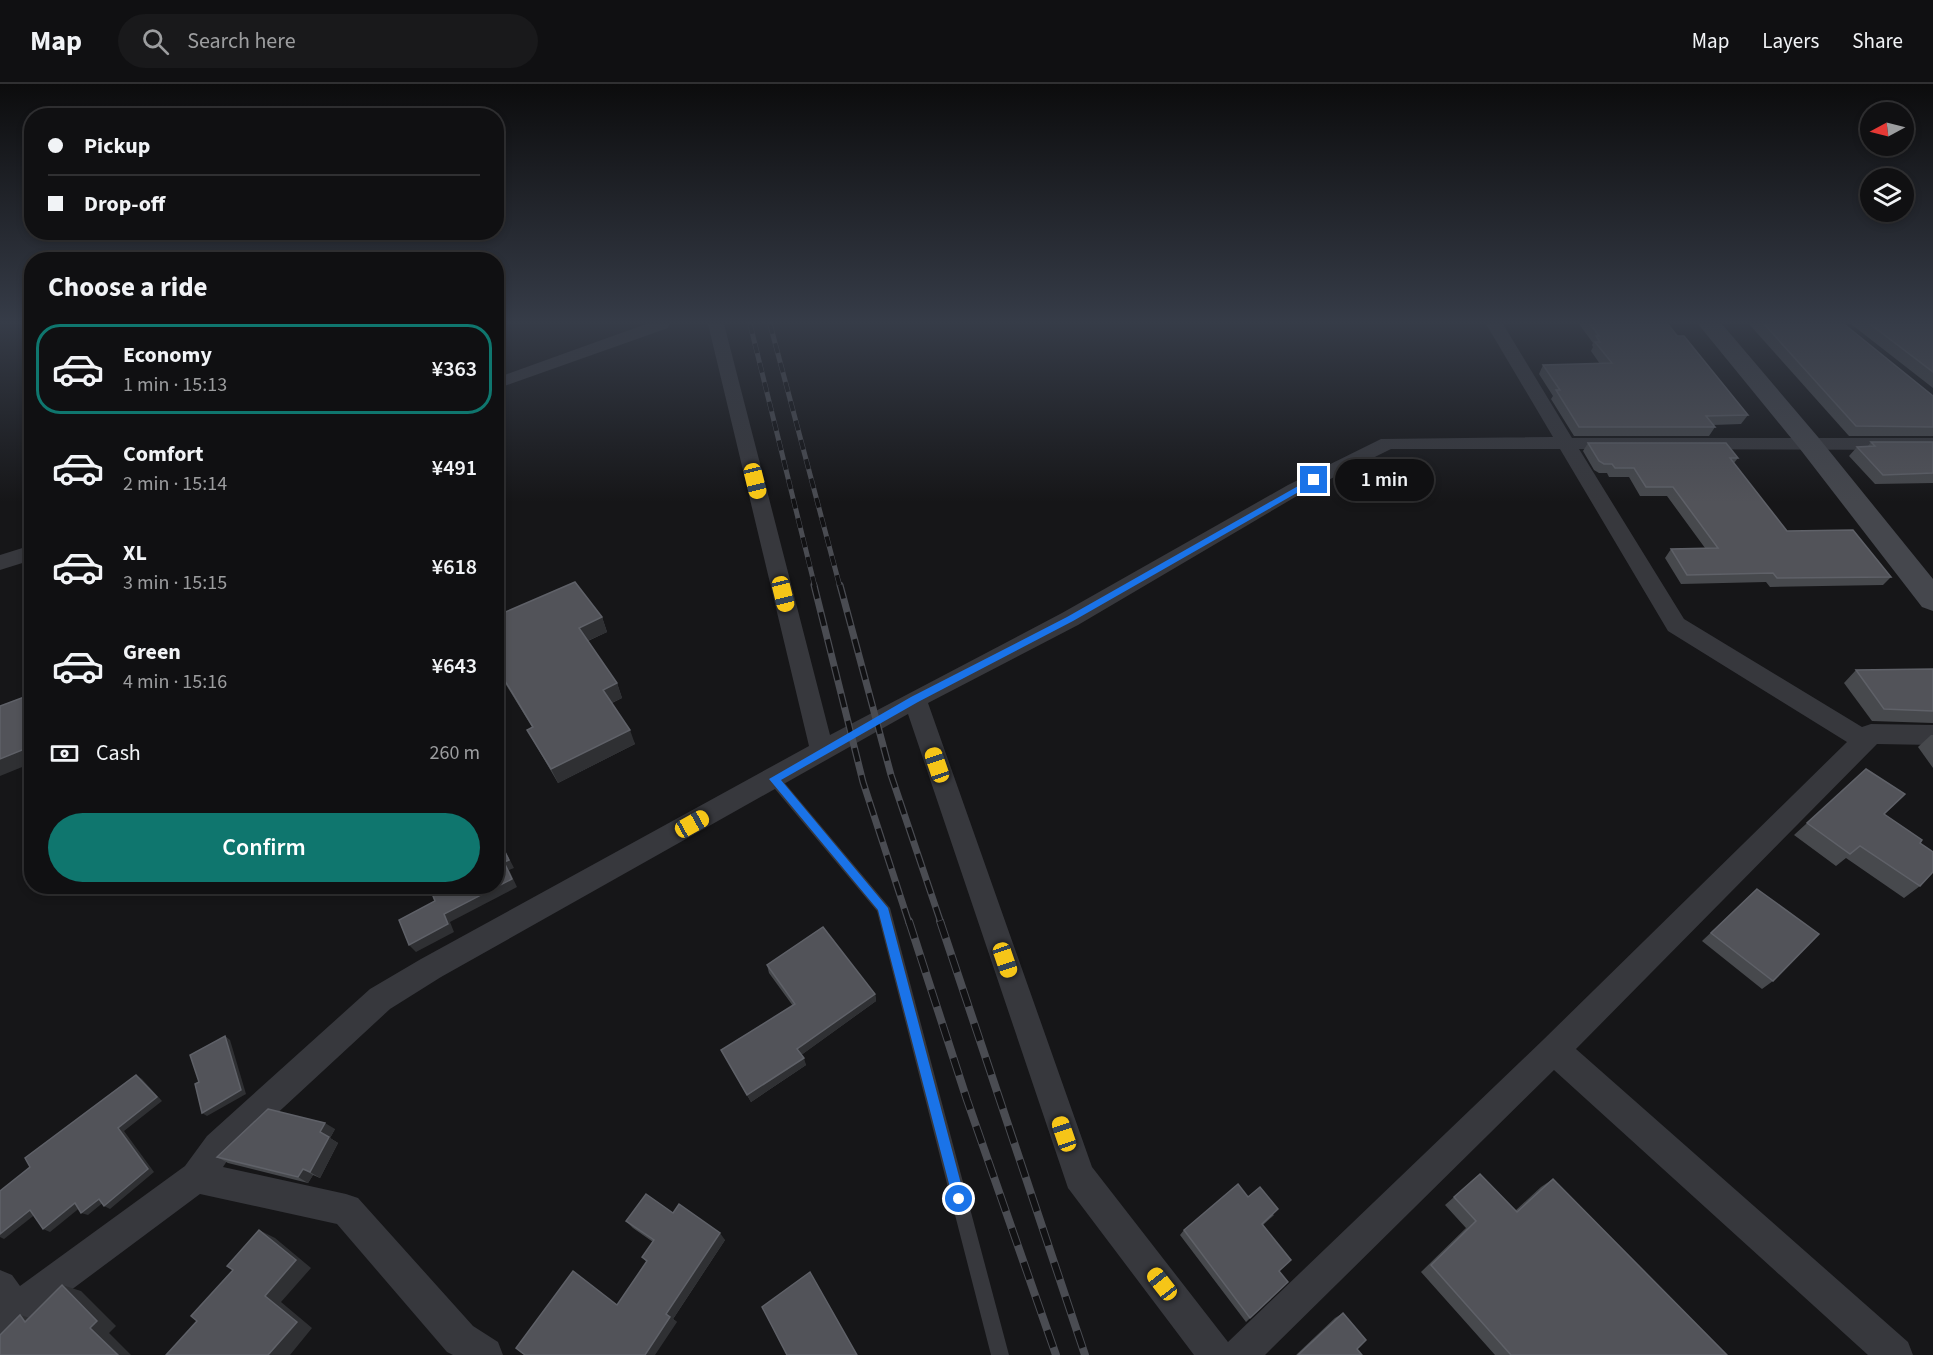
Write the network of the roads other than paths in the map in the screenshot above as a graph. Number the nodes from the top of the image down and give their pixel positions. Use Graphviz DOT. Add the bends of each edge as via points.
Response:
graph roads {
  1 [pos="731,383"];
  2 [pos="1529,383"];
  3 [pos="1759,383"];
  4 [pos="1565,443"];
  5 [pos="1809,443"];
  6 [pos="1933,444"];
  7 [pos="24,555"];
  8 [pos="0,563"];
  9 [pos="1933,600"];
  10 [pos="915,699"];
  11 [pos="1933,735"];
  12 [pos="1865,741"];
  13 [pos="822,751"];
  14 [pos="774,779"];
  15 [pos="1554,1050"];
  16 [pos="195,1177"];
  17 [pos="5,1306"];
  18 [pos="464,1350"];
  19 [pos="1000,1355"];
  20 [pos="1216,1355"];
  21 [pos="1240,1355"];
  22 [pos="1895,1355"];
  1 -- 13 [label="street"];
  2 -- 4 [label="street"];
  3 -- 5 [label="street"];
  4 -- 5 [label="street"];
  4 -- 10 [label="street" via="1388,443 1295,489 1070,619"];
  4 -- 12 [label="street" via="1676,625"];
  5 -- 6 [label="street"];
  5 -- 9 [label="street"];
  7 -- 8 [label="street"];
  10 -- 13 [label="street"];
  10 -- 20 [label="street" via="1079,1177"];
  11 -- 12 [label="street" via="1871,735"];
  12 -- 15 [label="street"];
  13 -- 14 [label="street"];
  14 -- 16 [label="street" via="380,999 218,1147"];
  14 -- 19 [label="lane" via="883,908"];
  15 -- 21 [label="street"];
  15 -- 22 [label="street"];
  16 -- 17 [label="street"];
  16 -- 18 [label="street" via="346,1210"];
}
